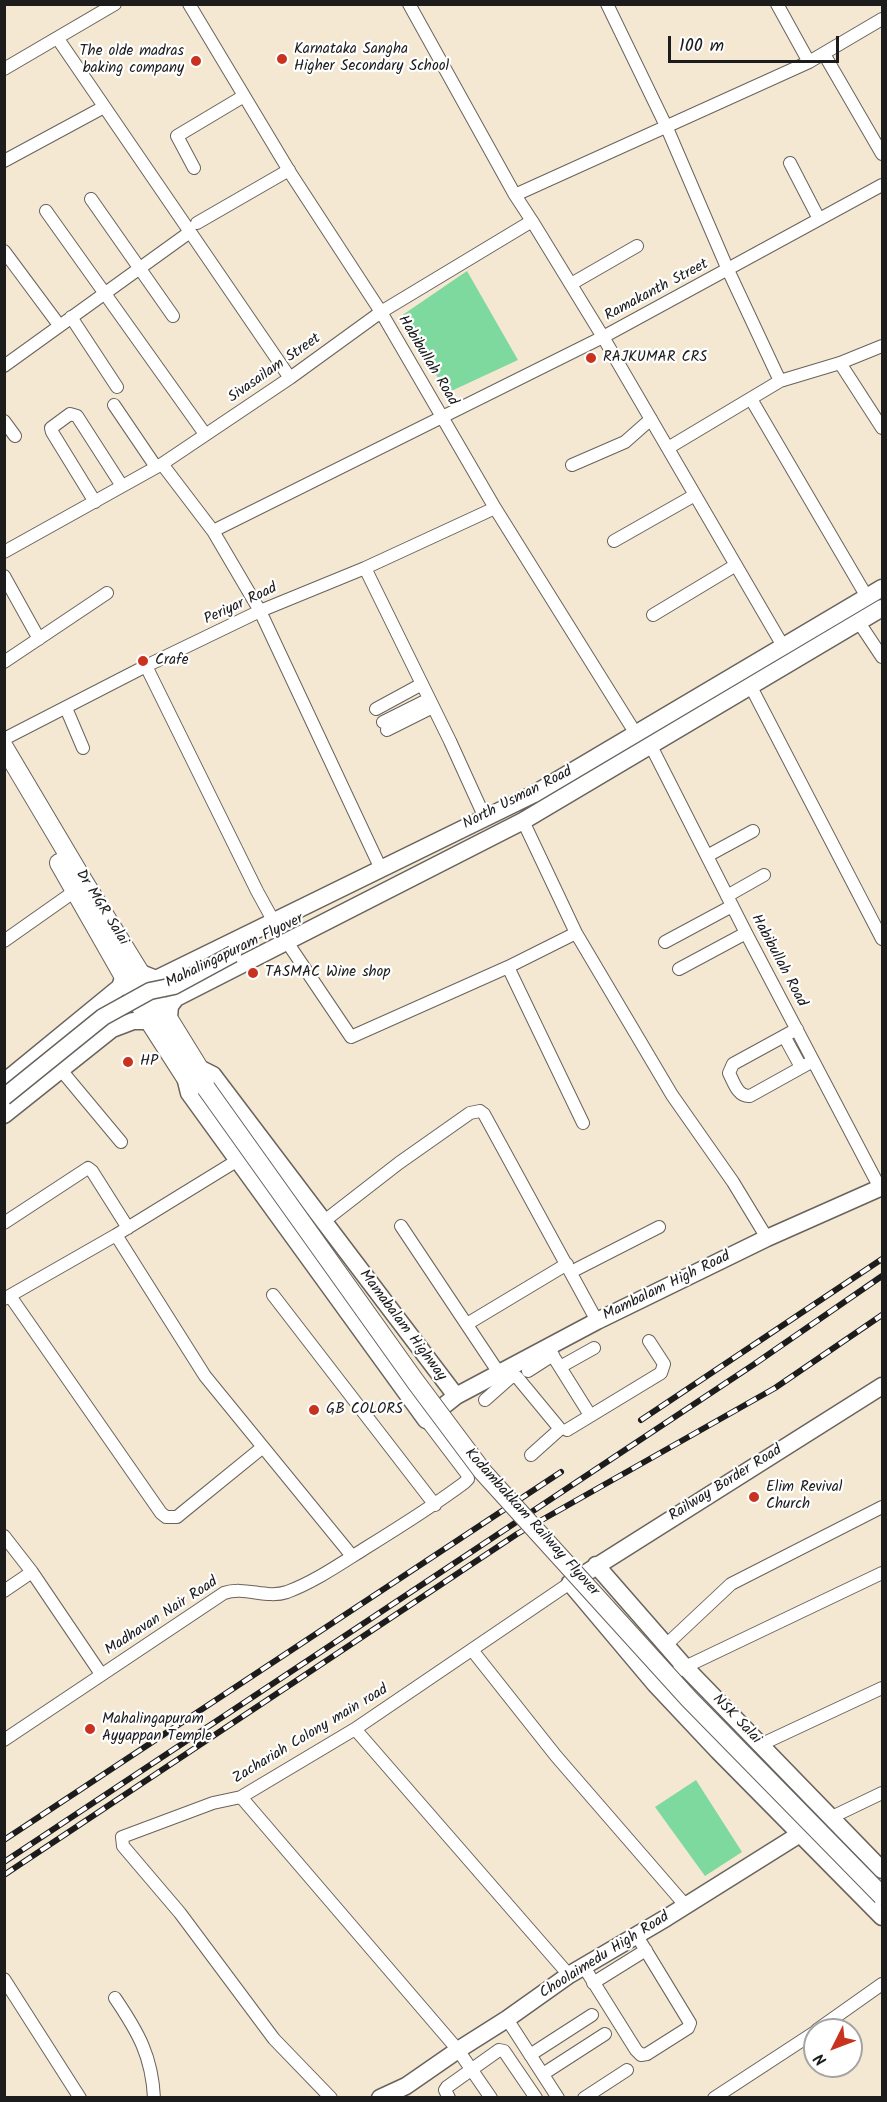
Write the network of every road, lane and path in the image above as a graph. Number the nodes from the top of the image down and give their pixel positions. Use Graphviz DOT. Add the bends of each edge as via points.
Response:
graph roads {
  1 [pos="115,4"];
  2 [pos="189,4"];
  3 [pos="409,4"];
  4 [pos="607,4"];
  5 [pos="777,4"];
  6 [pos="882,19"];
  7 [pos="58,39"];
  8 [pos="824,54"];
  9 [pos="809,62"];
  10 [pos="4,69"];
  11 [pos="244,96"];
  12 [pos="104,107"];
  13 [pos="667,128"];
  14 [pos="882,154"];
  15 [pos="4,161"];
  16 [pos="789,162"];
  17 [pos="194,168"];
  18 [pos="289,170"];
  19 [pos="882,185"];
  20 [pos="515,195"];
  21 [pos="91,200"];
  22 [pos="46,211"];
  23 [pos="819,219"];
  24 [pos="532,221"];
  25 [pos="193,228"];
  26 [pos="638,246"];
  27 [pos="4,251"];
  28 [pos="140,268"];
  29 [pos="728,270"];
  30 [pos="571,284"];
  31 [pos="105,294"];
  32 [pos="381,312"];
  33 [pos="173,316"];
  34 [pos="71,317"];
  35 [pos="59,326"];
  36 [pos="603,337"];
  37 [pos="882,346"];
  38 [pos="840,363"];
  39 [pos="4,366"];
  40 [pos="290,378"];
  41 [pos="780,381"];
  42 [pos="117,387"];
  43 [pos="751,399"];
  44 [pos="114,405"];
  45 [pos="442,415"];
  46 [pos="651,419"];
  47 [pos="4,421"];
  48 [pos="882,428"];
  49 [pos="205,434"];
  50 [pos="15,436"];
  51 [pos="668,448"];
  52 [pos="572,465"];
  53 [pos="159,466"];
  54 [pos="122,486"];
  55 [pos="695,495"];
  56 [pos="95,502"];
  57 [pos="495,508"];
  58 [pos="213,531"];
  59 [pos="614,541"];
  60 [pos="4,552"];
  61 [pos="736,565"];
  62 [pos="365,568"];
  63 [pos="4,576"];
  64 [pos="882,588"];
  65 [pos="107,593"];
  66 [pos="867,597"];
  67 [pos="882,608"];
  68 [pos="260,611"];
  69 [pos="653,615"];
  70 [pos="858,621"];
  71 [pos="39,639"];
  72 [pos="783,646"];
  73 [pos="882,657"];
  74 [pos="4,662"];
  75 [pos="146,666"];
  76 [pos="422,684"];
  77 [pos="751,687"];
  78 [pos="431,703"];
  79 [pos="66,708"];
  80 [pos="376,709"];
  81 [pos="385,726"];
  82 [pos="636,734"];
  83 [pos="4,739"];
  84 [pos="651,746"];
  85 [pos="4,747"];
  86 [pos="83,748"];
  87 [pos="4,767"];
  88 [pos="523,821"];
  89 [pos="486,828"];
  90 [pos="753,831"];
  91 [pos="707,856"];
  92 [pos="381,868"];
  93 [pos="764,875"];
  94 [pos="75,891"];
  95 [pos="730,901"];
  96 [pos="274,922"];
  97 [pos="576,933"];
  98 [pos="746,933"];
  99 [pos="882,938"];
  100 [pos="4,941"];
  101 [pos="287,942"];
  102 [pos="664,942"];
  103 [pos="190,963"];
  104 [pos="508,967"];
  105 [pos="679,969"];
  106 [pos="132,975"];
  107 [pos="201,985"];
  108 [pos="169,1017"];
  109 [pos="149,1022"];
  110 [pos="796,1029"];
  111 [pos="784,1036"];
  112 [pos="813,1060"];
  113 [pos="801,1067"];
  114 [pos="61,1070"];
  115 [pos="198,1079"];
  116 [pos="4,1082"];
  117 [pos="4,1097"];
  118 [pos="4,1115"];
  119 [pos="583,1123"];
  120 [pos="121,1142"];
  121 [pos="238,1160"];
  122 [pos="881,1187"];
  123 [pos="323,1222"];
  124 [pos="4,1223"];
  125 [pos="401,1226"];
  126 [pos="659,1227"];
  127 [pos="128,1228"];
  128 [pos="116,1235"];
  129 [pos="767,1238"];
  130 [pos="569,1268"];
  131 [pos="273,1295"];
  132 [pos="380,1297"];
  133 [pos="7,1298"];
  134 [pos="354,1319"];
  135 [pos="597,1322"];
  136 [pos="467,1324"];
  137 [pos="649,1341"];
  138 [pos="418,1347"];
  139 [pos="594,1348"];
  140 [pos="551,1351"];
  141 [pos="560,1367"];
  142 [pos="390,1370"];
  143 [pos="528,1371"];
  144 [pos="493,1382"];
  145 [pos="882,1386"];
  146 [pos="456,1396"];
  147 [pos="485,1400"];
  148 [pos="590,1415"];
  149 [pos="426,1420"];
  150 [pos="567,1430"];
  151 [pos="263,1447"];
  152 [pos="531,1455"];
  153 [pos="435,1505"];
  154 [pos="882,1507"];
  155 [pos="4,1536"];
  156 [pos="352,1557"];
  157 [pos="596,1565"];
  158 [pos="32,1572"];
  159 [pos="882,1574"];
  160 [pos="570,1582"];
  161 [pos="4,1592"];
  162 [pos="666,1645"];
  163 [pos="472,1650"];
  164 [pos="685,1667"];
  165 [pos="101,1674"];
  166 [pos="655,1684"];
  167 [pos="882,1688"];
  168 [pos="354,1729"];
  169 [pos="4,1740"];
  170 [pos="760,1745"];
  171 [pos="882,1793"];
  172 [pos="241,1797"];
  173 [pos="832,1817"];
  174 [pos="800,1834"];
  175 [pos="882,1870"];
  176 [pos="882,1896"];
  177 [pos="686,1906"];
  178 [pos="882,1917"];
  179 [pos="641,1943"];
  180 [pos="576,1971"];
  181 [pos="4,1979"];
  182 [pos="593,1983"];
  183 [pos="882,1984"];
  184 [pos="116,1998"];
  185 [pos="592,2015"];
  186 [pos="834,2018"];
  187 [pos="507,2019"];
  188 [pos="604,2034"];
  189 [pos="803,2039"];
  190 [pos="458,2050"];
  191 [pos="530,2055"];
  192 [pos="471,2068"];
  193 [pos="627,2070"];
  194 [pos="543,2074"];
  195 [pos="80,2097"];
  196 [pos="154,2097"];
  197 [pos="331,2097"];
  198 [pos="380,2097"];
  199 [pos="449,2097"];
  200 [pos="491,2097"];
  201 [pos="536,2097"];
  202 [pos="558,2097"];
  203 [pos="584,2097"];
  204 [pos="714,2097"];
  1 -- 7 [label="street"];
  2 -- 11 [label="street, Habibullah Road"];
  3 -- 20 [label="street"];
  4 -- 13 [label="street"];
  5 -- 9 [label="street"];
  6 -- 8 [label="street"];
  7 -- 10 [label="street"];
  7 -- 12 [label="street"];
  8 -- 9 [label="street"];
  8 -- 14 [label="street"];
  9 -- 13 [label="street"];
  11 -- 17 [label="street" via="177,136"];
  11 -- 18 [label="street, Habibullah Road"];
  12 -- 15 [label="street"];
  12 -- 25 [label="street"];
  13 -- 20 [label="street"];
  13 -- 29 [label="street"];
  16 -- 23 [label="street"];
  18 -- 25 [label="street"];
  18 -- 32 [label="street, Habibullah Road"];
  19 -- 23 [label="street, Ramakanth Street"];
  20 -- 24 [label="street"];
  21 -- 28 [label="street"];
  22 -- 31 [label="street"];
  23 -- 29 [label="street, Ramakanth Street"];
  24 -- 30 [label="street"];
  24 -- 32 [label="street, Sivasailam Street"];
  25 -- 28 [label="street"];
  25 -- 40 [label="street"];
  26 -- 30 [label="street"];
  27 -- 35 [label="street"];
  28 -- 31 [label="street"];
  28 -- 33 [label="street"];
  29 -- 36 [label="street, Ramakanth Street"];
  29 -- 41 [label="street"];
  30 -- 36 [label="street"];
  31 -- 34 [label="street"];
  31 -- 49 [label="street"];
  32 -- 40 [label="street, Sivasailam Street"];
  32 -- 45 [label="street, Habibullah Road"];
  34 -- 35 [label="street"];
  34 -- 42 [label="street"];
  35 -- 39 [label="street"];
  36 -- 45 [label="street, Ramakanth Street"];
  36 -- 46 [label="street"];
  37 -- 38 [label="street"];
  38 -- 41 [label="street"];
  38 -- 48 [label="street"];
  40 -- 49 [label="street, Sivasailam Street"];
  41 -- 43 [label="street"];
  43 -- 51 [label="street"];
  43 -- 66 [label="street"];
  44 -- 53 [label="street"];
  45 -- 57 [label="street, Habibullah Road"];
  45 -- 58 [label="street, Ramakanth Street"];
  46 -- 51 [label="street"];
  46 -- 52 [label="street" via="625,442"];
  47 -- 50 [label="street"];
  49 -- 53 [label="street, Sivasailam Street"];
  51 -- 55 [label="street"];
  53 -- 54 [label="street, Sivasailam Street"];
  53 -- 58 [label="street"];
  54 -- 56 [label="street, Sivasailam Street"];
  54 -- 56 [label="street" via="77,416 70,414 54,425 52,432"];
  55 -- 59 [label="street"];
  55 -- 61 [label="street"];
  56 -- 60 [label="street, Sivasailam Street"];
  57 -- 62 [label="street, Periyar Road"];
  57 -- 82 [label="street, Habibullah Road"];
  58 -- 68 [label="street"];
  61 -- 69 [label="street"];
  61 -- 72 [label="street"];
  62 -- 68 [label="street, Periyar Road"];
  62 -- 76 [label="street"];
  63 -- 71 [label="street"];
  64 -- 66 [label="street, North Usman Road"];
  65 -- 71 [label="street"];
  66 -- 72 [label="street, North Usman Road"];
  67 -- 70 [label="street, North Usman Road"];
  68 -- 75 [label="street, Periyar Road"];
  68 -- 92 [label="street"];
  70 -- 73 [label="street"];
  70 -- 77 [label="street, North Usman Road"];
  71 -- 74 [label="street"];
  72 -- 82 [label="street, North Usman Road"];
  75 -- 79 [label="street, Periyar Road"];
  75 -- 96 [label="street"];
  76 -- 78 [label="street"];
  76 -- 80 [label="street"];
  77 -- 84 [label="street, North Usman Road"];
  77 -- 99 [label="street"];
  78 -- 81 [label="street"];
  78 -- 89 [label="street"];
  79 -- 83 [label="street, Periyar Road"];
  79 -- 86 [label="street"];
  82 -- 89 [label="street, North Usman Road" via="534,794"];
  84 -- 88 [label="street, North Usman Road"];
  84 -- 91 [label="street, Habibullah Road"];
  85 -- 106 [label="main road, Dr MGR Salai"];
  87 -- 94 [label="main road, Dr MGR Salai"];
  88 -- 89 [label="street, North Usman Road"];
  88 -- 97 [label="street"];
  89 -- 92 [label="street, North Usman Road"];
  89 -- 101 [label="street, North Usman Road" via="385,893"];
  89 -- 117 [label="street, Mahalingapuram Flyover, bridge" via="174,986 150,991 120,1006"];
  90 -- 91 [label="street"];
  91 -- 95 [label="street, Habibullah Road"];
  92 -- 96 [label="street, North Usman Road"];
  93 -- 95 [label="street"];
  94 -- 100 [label="street"];
  94 -- 106 [label="main road, Dr MGR Salai"];
  95 -- 98 [label="street, Habibullah Road"];
  95 -- 102 [label="street"];
  96 -- 103 [label="street, North Usman Road"];
  97 -- 104 [label="street"];
  97 -- 129 [label="street" via="672,1095"];
  98 -- 105 [label="street"];
  98 -- 110 [label="street, Habibullah Road"];
  101 -- 104 [label="street" via="351,1037"];
  101 -- 107 [label="street, North Usman Road"];
  103 -- 106 [label="street, North Usman Road" via="156,980"];
  103 -- 107 [label="street"];
  104 -- 119 [label="street"];
  106 -- 108 [label="main road, Dr MGR Salai"];
  106 -- 109 [label="main road, Dr MGR Salai"];
  106 -- 116 [label="street"];
  107 -- 108 [label="street, North Usman Road" via="176,998"];
  108 -- 115 [label="main road, Dr MGR Salai"];
  109 -- 114 [label="street" via="133,1021 112,1029"];
  109 -- 115 [label="main road, Dr MGR Salai"];
  110 -- 111 [label="street"];
  110 -- 112 [label="street, Habibullah Road"];
  111 -- 113 [label="street"];
  111 -- 113 [label="street" via="733,1064 729,1073 740,1093 750,1096"];
  112 -- 113 [label="street"];
  112 -- 122 [label="street, Habibullah Road"];
  114 -- 118 [label="street"];
  114 -- 120 [label="street"];
  115 -- 121 [label="street" via="189,1093"];
  115 -- 123 [label="street, Mamabalam Highway" via="213,1075"];
  115 -- 176 [label="main road, Kodambakkam Railway Flyover, bridge" via="477,1464 689,1699"];
  121 -- 127 [label="street"];
  121 -- 134 [label="street"];
  122 -- 129 [label="street, Mambalam High Road"];
  123 -- 130 [label="street" via="399,1163 470,1113 480,1111"];
  123 -- 132 [label="street, Mamabalam Highway"];
  124 -- 127 [label="street" via="88,1168"];
  125 -- 136 [label="street"];
  126 -- 130 [label="street"];
  127 -- 128 [label="street"];
  128 -- 133 [label="street"];
  128 -- 151 [label="street" via="205,1376"];
  129 -- 135 [label="street, Mambalam High Road"];
  130 -- 135 [label="street"];
  130 -- 136 [label="street"];
  131 -- 153 [label="street"];
  132 -- 134 [label="street"];
  132 -- 138 [label="street, Mamabalam Highway"];
  133 -- 151 [label="street" via="166,1517 177,1517"];
  134 -- 142 [label="street"];
  135 -- 140 [label="street, Mambalam High Road"];
  136 -- 144 [label="street"];
  137 -- 148 [label="street" via="664,1365 661,1372"];
  138 -- 142 [label="street"];
  138 -- 146 [label="street, Mamabalam Highway"];
  139 -- 141 [label="street"];
  140 -- 141 [label="street"];
  140 -- 143 [label="street"];
  140 -- 144 [label="street, Mambalam High Road"];
  141 -- 148 [label="street"];
  142 -- 149 [label="street"];
  144 -- 146 [label="street, Mambalam High Road"];
  144 -- 147 [label="street"];
  144 -- 152 [label="street" via="517,1377 559,1428"];
  145 -- 157 [label="street, Railway Border Road"];
  146 -- 149 [label="street, Mamabalam Highway"];
  148 -- 150 [label="street"];
  149 -- 153 [label="street, Madhavan Nair Road" via="468,1479"];
  151 -- 156 [label="street"];
  153 -- 156 [label="street, Madhavan Nair Road"];
  154 -- 162 [label="street" via="731,1584"];
  155 -- 158 [label="street"];
  156 -- 165 [label="street, Madhavan Nair Road" via="285,1593 235,1589 224,1593"];
  157 -- 160 [label="street, Railway Border Road"];
  157 -- 162 [label="street, NSK Salai"];
  158 -- 161 [label="street"];
  158 -- 165 [label="street"];
  159 -- 164 [label="street"];
  160 -- 163 [label="street, Zachariah Colony main road"];
  160 -- 166 [label="street"];
  162 -- 164 [label="street, NSK Salai"];
  163 -- 168 [label="street, Zachariah Colony main road"];
  163 -- 177 [label="street" via="555,1756"];
  164 -- 166 [label="street"];
  164 -- 170 [label="street, NSK Salai"];
  165 -- 169 [label="street, Madhavan Nair Road"];
  166 -- 174 [label="street"];
  167 -- 170 [label="street"];
  168 -- 172 [label="street, Zachariah Colony main road"];
  168 -- 180 [label="street"];
  170 -- 173 [label="street, NSK Salai"];
  171 -- 173 [label="street"];
  172 -- 190 [label="street"];
  172 -- 197 [label="street, Zachariah Colony main road" via="213,1803 122,1837 123,1846 180,1913 274,2039"];
  173 -- 175 [label="street, NSK Salai"];
  174 -- 177 [label="street, Choolaimedu High Road"];
  174 -- 178 [label="street"];
  177 -- 179 [label="street, Choolaimedu High Road"];
  179 -- 180 [label="street, Choolaimedu High Road"];
  179 -- 182 [label="street"];
  179 -- 182 [label="street" via="690,2023 688,2028 641,2055"];
  180 -- 182 [label="street"];
  180 -- 187 [label="street, Choolaimedu High Road"];
  181 -- 195 [label="street"];
  183 -- 186 [label="street"];
  184 -- 196 [label="street" via="143,2045 153,2073"];
  185 -- 191 [label="street"];
  187 -- 190 [label="street, Choolaimedu High Road"];
  187 -- 191 [label="street"];
  188 -- 194 [label="street"];
  189 -- 204 [label="street"];
  190 -- 192 [label="street"];
  190 -- 198 [label="street, Choolaimedu High Road" via="406,2086"];
  191 -- 194 [label="street"];
  192 -- 199 [label="street" via="447,2087"];
  192 -- 200 [label="street"];
  192 -- 201 [label="street" via="494,2052 504,2051"];
  193 -- 203 [label="street"];
  194 -- 202 [label="street"];
}
